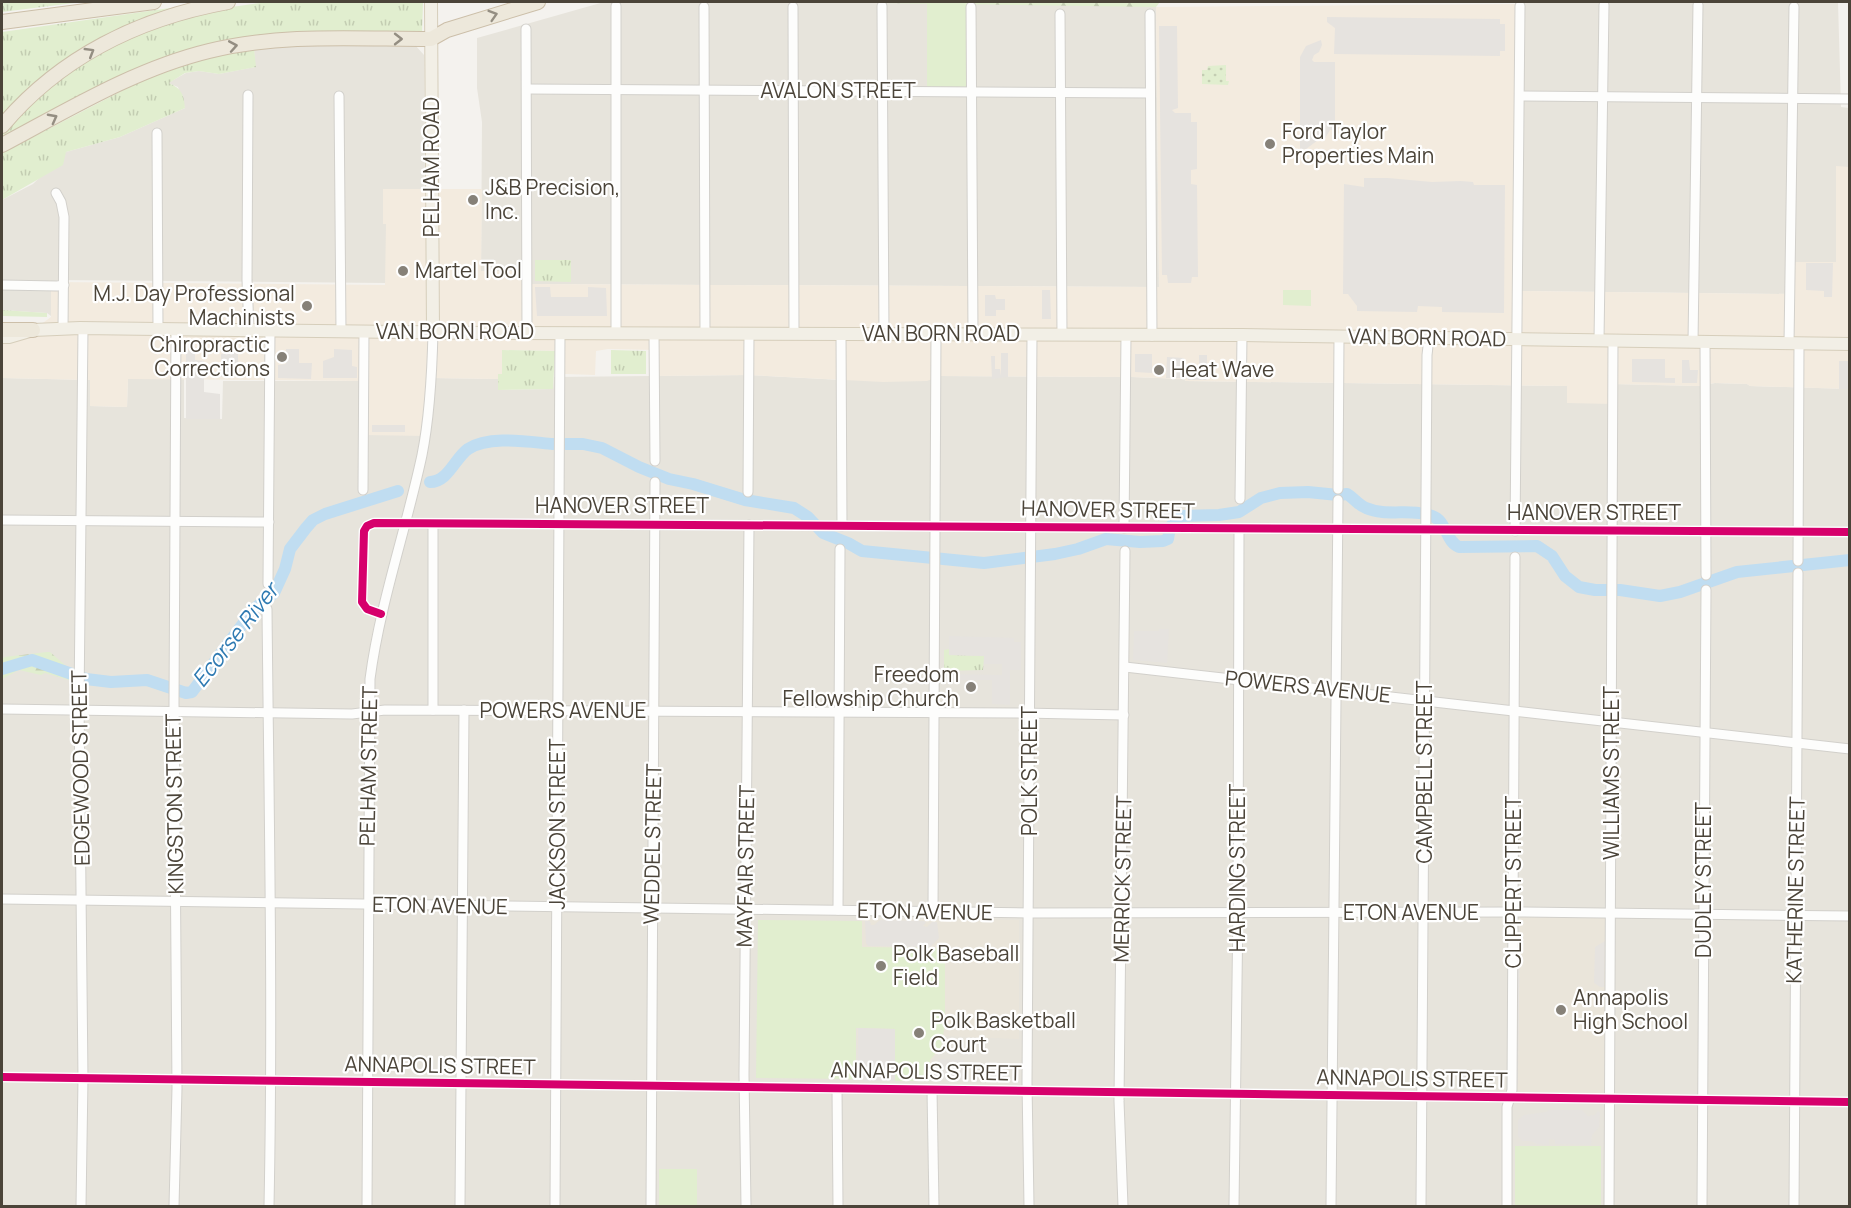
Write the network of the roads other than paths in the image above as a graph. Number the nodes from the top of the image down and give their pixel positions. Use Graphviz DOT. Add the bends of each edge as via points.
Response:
graph roads {
  1 [pos="154,2"];
  2 [pos="228,2"];
  3 [pos="431,2"];
  4 [pos="538,2"];
  5 [pos="1604,5"];
  6 [pos="1698,5"];
  7 [pos="616,6"];
  8 [pos="882,6"];
  9 [pos="1520,6"];
  10 [pos="704,7"];
  11 [pos="793,7"];
  12 [pos="971,7"];
  13 [pos="1794,7"];
  14 [pos="1060,14"];
  15 [pos="1150,14"];
  16 [pos="2,22"];
  17 [pos="526,29"];
  18 [pos="431,39"];
  19 [pos="526,89"];
  20 [pos="616,90"];
  21 [pos="704,90"];
  22 [pos="793,91"];
  23 [pos="883,91"];
  24 [pos="972,91"];
  25 [pos="1061,92"];
  26 [pos="1150,93"];
  27 [pos="248,95"];
  28 [pos="339,96"];
  29 [pos="1520,96"];
  30 [pos="1602,97"];
  31 [pos="1697,98"];
  32 [pos="1792,99"];
  33 [pos="1850,99"];
  34 [pos="2,126"];
  35 [pos="157,133"];
  36 [pos="2,145"];
  37 [pos="56,193"];
  38 [pos="2,285"];
  39 [pos="64,285"];
  40 [pos="2,323"];
  41 [pos="26,327"];
  42 [pos="83,329"];
  43 [pos="158,329"];
  44 [pos="2,330"];
  45 [pos="63,330"];
  46 [pos="176,330"];
  47 [pos="249,330"];
  48 [pos="270,331"];
  49 [pos="341,331"];
  50 [pos="364,332"];
  51 [pos="433,332"];
  52 [pos="527,333"];
  53 [pos="560,333"];
  54 [pos="616,333"];
  55 [pos="654,333"];
  56 [pos="705,333"];
  57 [pos="749,333"];
  58 [pos="794,333"];
  59 [pos="841,334"];
  60 [pos="884,334"];
  61 [pos="936,334"];
  62 [pos="973,334"];
  63 [pos="1032,335"];
  64 [pos="1062,335"];
  65 [pos="1242,335"];
  66 [pos="1126,336"];
  67 [pos="1152,336"];
  68 [pos="2,337"];
  69 [pos="1339,337"];
  70 [pos="1429,338"];
  71 [pos="1517,339"];
  72 [pos="1599,340"];
  73 [pos="1613,340"];
  74 [pos="1699,342"];
  75 [pos="1794,343"];
  76 [pos="1850,344"];
  77 [pos="655,461"];
  78 [pos="654,482"];
  79 [pos="1338,489"];
  80 [pos="363,490"];
  81 [pos="748,492"];
  82 [pos="1240,499"];
  83 [pos="1338,500"];
  84 [pos="2,520"];
  85 [pos="82,520"];
  86 [pos="174,520"];
  87 [pos="269,522"];
  88 [pos="405,523"];
  89 [pos="433,524"];
  90 [pos="559,524"];
  91 [pos="655,524"];
  92 [pos="749,525"];
  93 [pos="1427,525"];
  94 [pos="842,526"];
  95 [pos="936,526"];
  96 [pos="1031,526"];
  97 [pos="1124,528"];
  98 [pos="1239,530"];
  99 [pos="1338,530"];
  100 [pos="1515,531"];
  101 [pos="1612,531"];
  102 [pos="1705,532"];
  103 [pos="1798,532"];
  104 [pos="1850,532"];
  105 [pos="840,549"];
  106 [pos="1125,551"];
  107 [pos="1515,557"];
  108 [pos="1798,561"];
  109 [pos="1798,573"];
  110 [pos="1706,575"];
  111 [pos="268,584"];
  112 [pos="1706,590"];
  113 [pos="267,609"];
  114 [pos="381,614"];
  115 [pos="1125,667"];
  116 [pos="1240,679"];
  117 [pos="1337,690"];
  118 [pos="1426,700"];
  119 [pos="2,709"];
  120 [pos="80,710"];
  121 [pos="433,710"];
  122 [pos="464,710"];
  123 [pos="1515,710"];
  124 [pos="174,711"];
  125 [pos="558,711"];
  126 [pos="654,711"];
  127 [pos="368,712"];
  128 [pos="748,712"];
  129 [pos="840,712"];
  130 [pos="268,713"];
  131 [pos="936,713"];
  132 [pos="1030,713"];
  133 [pos="1124,715"];
  134 [pos="1612,721"];
  135 [pos="1705,732"];
  136 [pos="1798,742"];
  137 [pos="1850,749"];
  138 [pos="2,898"];
  139 [pos="82,900"];
  140 [pos="176,901"];
  141 [pos="270,903"];
  142 [pos="367,905"];
  143 [pos="463,906"];
  144 [pos="557,907"];
  145 [pos="652,908"];
  146 [pos="745,910"];
  147 [pos="838,910"];
  148 [pos="933,911"];
  149 [pos="1514,912"];
  150 [pos="1335,913"];
  151 [pos="1424,913"];
  152 [pos="1611,913"];
  153 [pos="1029,914"];
  154 [pos="1122,914"];
  155 [pos="1238,914"];
  156 [pos="1704,914"];
  157 [pos="1797,915"];
  158 [pos="1850,916"];
  159 [pos="2,1077"];
  160 [pos="83,1078"];
  161 [pos="177,1080"];
  162 [pos="272,1082"];
  163 [pos="367,1083"];
  164 [pos="460,1084"];
  165 [pos="556,1086"];
  166 [pos="651,1087"];
  167 [pos="745,1088"];
  168 [pos="837,1089"];
  169 [pos="932,1090"];
  170 [pos="1027,1091"];
  171 [pos="1119,1093"];
  172 [pos="1236,1094"];
  173 [pos="1332,1095"];
  174 [pos="1422,1096"];
  175 [pos="1509,1098"];
  176 [pos="1610,1099"];
  177 [pos="1703,1100"];
  178 [pos="1794,1102"];
  179 [pos="1850,1102"];
  180 [pos="81,1206"];
  181 [pos="174,1206"];
  182 [pos="269,1206"];
  183 [pos="367,1206"];
  184 [pos="460,1206"];
  185 [pos="555,1206"];
  186 [pos="651,1206"];
  187 [pos="746,1206"];
  188 [pos="838,1206"];
  189 [pos="934,1206"];
  190 [pos="1029,1206"];
  191 [pos="1123,1206"];
  192 [pos="1234,1206"];
  193 [pos="1331,1206"];
  194 [pos="1421,1206"];
  195 [pos="1507,1206"];
  196 [pos="1609,1206"];
  197 [pos="1702,1206"];
  198 [pos="1794,1206"];
  1 -- 16 [label="highway"];
  34 -- 2 [label="highway, one-way" via="58,72 113,38 169,15"];
  3 -- 18 [label="main road, PELHAM ROAD"];
  18 -- 4 [label="highway, one-way"];
  5 -- 30 [label="street"];
  6 -- 31 [label="street"];
  7 -- 20 [label="street"];
  8 -- 23 [label="street"];
  9 -- 29 [label="street"];
  10 -- 21 [label="street"];
  11 -- 22 [label="street"];
  12 -- 24 [label="street"];
  13 -- 32 [label="street"];
  14 -- 25 [label="street"];
  15 -- 26 [label="street"];
  17 -- 19 [label="street"];
  36 -- 18 [label="highway, one-way" via="133,78 208,51 262,41"];
  18 -- 51 [label="main road, PELHAM ROAD"];
  19 -- 20 [label="street, AVALON STREET"];
  19 -- 52 [label="street"];
  20 -- 21 [label="street, AVALON STREET"];
  20 -- 54 [label="street"];
  21 -- 22 [label="street, AVALON STREET"];
  21 -- 56 [label="street"];
  22 -- 23 [label="street, AVALON STREET"];
  22 -- 58 [label="street"];
  23 -- 24 [label="street, AVALON STREET"];
  23 -- 60 [label="street"];
  24 -- 25 [label="street, AVALON STREET"];
  24 -- 62 [label="street"];
  25 -- 26 [label="street, AVALON STREET"];
  25 -- 64 [label="street"];
  26 -- 67 [label="street"];
  27 -- 47 [label="street"];
  28 -- 49 [label="street"];
  29 -- 30 [label="street"];
  29 -- 71 [label="street"];
  30 -- 31 [label="street"];
  30 -- 72 [label="street"];
  31 -- 32 [label="street"];
  31 -- 74 [label="street"];
  32 -- 33 [label="street"];
  32 -- 75 [label="street"];
  35 -- 43 [label="street"];
  37 -- 39 [label="street" via="64,217"];
  38 -- 39 [label="street"];
  39 -- 45 [label="street"];
  40 -- 41 [label="highway"];
  41 -- 44 [label="highway"];
  41 -- 45 [label="main road, VAN BORN ROAD"];
  41 -- 68 [label="main road, VAN BORN ROAD"];
  42 -- 43 [label="main road, VAN BORN ROAD"];
  42 -- 45 [label="main road, VAN BORN ROAD"];
  42 -- 85 [label="street, EDGEWOOD STREET"];
  43 -- 46 [label="main road, VAN BORN ROAD"];
  46 -- 47 [label="main road, VAN BORN ROAD"];
  46 -- 86 [label="street, KINGSTON STREET"];
  47 -- 48 [label="main road, VAN BORN ROAD"];
  48 -- 49 [label="main road, VAN BORN ROAD"];
  48 -- 87 [label="street"];
  49 -- 50 [label="main road, VAN BORN ROAD"];
  50 -- 51 [label="main road, VAN BORN ROAD"];
  50 -- 80 [label="street"];
  51 -- 52 [label="main road, VAN BORN ROAD"];
  51 -- 88 [label="street, PELHAM STREET" via="427,425"];
  52 -- 53 [label="main road, VAN BORN ROAD"];
  53 -- 54 [label="main road, VAN BORN ROAD"];
  53 -- 90 [label="street, JACKSON STREET"];
  54 -- 55 [label="main road, VAN BORN ROAD"];
  55 -- 56 [label="main road, VAN BORN ROAD"];
  55 -- 77 [label="street"];
  56 -- 57 [label="main road, VAN BORN ROAD"];
  57 -- 58 [label="main road, VAN BORN ROAD"];
  57 -- 81 [label="street"];
  58 -- 59 [label="main road, VAN BORN ROAD"];
  59 -- 60 [label="main road, VAN BORN ROAD"];
  59 -- 94 [label="street"];
  60 -- 61 [label="main road, VAN BORN ROAD"];
  61 -- 62 [label="main road, VAN BORN ROAD"];
  61 -- 95 [label="street"];
  62 -- 63 [label="main road, VAN BORN ROAD"];
  63 -- 64 [label="main road, VAN BORN ROAD"];
  63 -- 96 [label="street, POLK STREET"];
  64 -- 66 [label="main road, VAN BORN ROAD"];
  65 -- 67 [label="main road, VAN BORN ROAD"];
  65 -- 69 [label="main road, VAN BORN ROAD"];
  65 -- 82 [label="street"];
  66 -- 67 [label="main road, VAN BORN ROAD"];
  66 -- 97 [label="street"];
  69 -- 70 [label="main road, VAN BORN ROAD"];
  69 -- 79 [label="street"];
  70 -- 71 [label="main road, VAN BORN ROAD"];
  70 -- 93 [label="street, CAMPBELL STREET"];
  71 -- 72 [label="main road, VAN BORN ROAD"];
  71 -- 100 [label="street"];
  72 -- 73 [label="main road, VAN BORN ROAD"];
  73 -- 74 [label="main road, VAN BORN ROAD"];
  73 -- 101 [label="street, WILLIAMS STREET"];
  74 -- 75 [label="main road, VAN BORN ROAD"];
  74 -- 102 [label="street"];
  75 -- 76 [label="main road, VAN BORN ROAD"];
  75 -- 103 [label="street"];
  78 -- 91 [label="street, WEDDEL STREET"];
  83 -- 99 [label="street"];
  84 -- 85 [label="street"];
  85 -- 86 [label="street"];
  85 -- 120 [label="street, EDGEWOOD STREET"];
  86 -- 87 [label="street"];
  86 -- 124 [label="street, KINGSTON STREET"];
  87 -- 111 [label="street"];
  88 -- 89 [label="street, HANOVER STREET"];
  88 -- 114 [label="street, PELHAM STREET"];
  88 -- 114 [label="street, HANOVER STREET" via="374,523 364,531 362,602 367,609"];
  89 -- 90 [label="street, HANOVER STREET"];
  89 -- 121 [label="street"];
  90 -- 91 [label="street, HANOVER STREET"];
  90 -- 125 [label="street, JACKSON STREET"];
  91 -- 92 [label="street, HANOVER STREET"];
  91 -- 126 [label="street, WEDDEL STREET"];
  92 -- 94 [label="street, HANOVER STREET"];
  92 -- 128 [label="street, MAYFAIR STREET"];
  93 -- 99 [label="street, HANOVER STREET"];
  93 -- 100 [label="street, HANOVER STREET" via="1440,530"];
  93 -- 118 [label="street, CAMPBELL STREET"];
  94 -- 95 [label="street, HANOVER STREET"];
  95 -- 96 [label="street, HANOVER STREET"];
  95 -- 131 [label="street"];
  96 -- 97 [label="street, HANOVER STREET"];
  96 -- 132 [label="street, POLK STREET"];
  97 -- 98 [label="street, HANOVER STREET"];
  98 -- 99 [label="street, HANOVER STREET"];
  98 -- 116 [label="street, HARDING STREET"];
  99 -- 117 [label="street"];
  100 -- 101 [label="street, HANOVER STREET"];
  101 -- 102 [label="street, HANOVER STREET"];
  101 -- 134 [label="street, WILLIAMS STREET"];
  102 -- 103 [label="street, HANOVER STREET"];
  102 -- 110 [label="street"];
  103 -- 104 [label="street, HANOVER STREET"];
  103 -- 108 [label="street"];
  105 -- 129 [label="street"];
  106 -- 115 [label="street, MERRICK STREET"];
  107 -- 123 [label="street, CLIPPERT STREET"];
  109 -- 136 [label="street, KATHERINE STREET"];
  112 -- 135 [label="street, DUDLEY STREET"];
  113 -- 130 [label="street"];
  114 -- 127 [label="street, PELHAM STREET"];
  115 -- 116 [label="street, POWERS AVENUE"];
  115 -- 133 [label="street, MERRICK STREET"];
  116 -- 117 [label="street, POWERS AVENUE"];
  116 -- 155 [label="street, HARDING STREET"];
  117 -- 118 [label="street, POWERS AVENUE"];
  117 -- 150 [label="street"];
  118 -- 123 [label="street, POWERS AVENUE"];
  118 -- 151 [label="street, CAMPBELL STREET"];
  119 -- 120 [label="street, POWERS AVENUE"];
  120 -- 124 [label="street, POWERS AVENUE"];
  120 -- 139 [label="street, EDGEWOOD STREET"];
  121 -- 122 [label="street, POWERS AVENUE"];
  121 -- 127 [label="street, POWERS AVENUE"];
  122 -- 125 [label="street, POWERS AVENUE"];
  122 -- 143 [label="street"];
  123 -- 134 [label="street, POWERS AVENUE"];
  123 -- 149 [label="street, CLIPPERT STREET"];
  124 -- 130 [label="street, POWERS AVENUE"];
  124 -- 140 [label="street, KINGSTON STREET"];
  125 -- 126 [label="street, POWERS AVENUE"];
  125 -- 144 [label="street, JACKSON STREET"];
  126 -- 128 [label="street, POWERS AVENUE"];
  126 -- 145 [label="street, WEDDEL STREET"];
  127 -- 130 [label="street, POWERS AVENUE"];
  127 -- 142 [label="street, PELHAM STREET"];
  128 -- 129 [label="street, POWERS AVENUE"];
  128 -- 146 [label="street, MAYFAIR STREET"];
  129 -- 131 [label="street, POWERS AVENUE"];
  129 -- 147 [label="street"];
  130 -- 141 [label="street"];
  131 -- 132 [label="street, POWERS AVENUE"];
  131 -- 148 [label="street"];
  132 -- 133 [label="street, POWERS AVENUE"];
  132 -- 153 [label="street, POLK STREET"];
  133 -- 154 [label="street, MERRICK STREET"];
  134 -- 135 [label="street, POWERS AVENUE"];
  134 -- 152 [label="street, WILLIAMS STREET"];
  135 -- 136 [label="street, POWERS AVENUE"];
  135 -- 156 [label="street, DUDLEY STREET"];
  136 -- 137 [label="street, POWERS AVENUE"];
  136 -- 157 [label="street, KATHERINE STREET"];
  138 -- 139 [label="street, ETON AVENUE"];
  139 -- 140 [label="street, ETON AVENUE"];
  139 -- 160 [label="street, EDGEWOOD STREET"];
  140 -- 141 [label="street, ETON AVENUE"];
  140 -- 161 [label="street, KINGSTON STREET"];
  141 -- 142 [label="street, ETON AVENUE"];
  141 -- 162 [label="street"];
  142 -- 143 [label="street, ETON AVENUE"];
  142 -- 163 [label="street, PELHAM STREET"];
  143 -- 144 [label="street, ETON AVENUE"];
  143 -- 164 [label="street"];
  144 -- 145 [label="street, ETON AVENUE"];
  144 -- 165 [label="street, JACKSON STREET"];
  145 -- 146 [label="street, ETON AVENUE"];
  145 -- 166 [label="street, WEDDEL STREET"];
  146 -- 147 [label="street, ETON AVENUE"];
  146 -- 167 [label="street, MAYFAIR STREET"];
  147 -- 148 [label="street, ETON AVENUE"];
  148 -- 153 [label="street, ETON AVENUE"];
  149 -- 151 [label="street, ETON AVENUE"];
  149 -- 152 [label="street, ETON AVENUE"];
  149 -- 175 [label="street, CLIPPERT STREET"];
  150 -- 151 [label="street, ETON AVENUE"];
  150 -- 155 [label="street, ETON AVENUE"];
  150 -- 173 [label="street"];
  151 -- 174 [label="street, CAMPBELL STREET"];
  152 -- 156 [label="street, ETON AVENUE"];
  152 -- 176 [label="street, WILLIAMS STREET"];
  153 -- 154 [label="street, ETON AVENUE"];
  153 -- 170 [label="street, POLK STREET"];
  154 -- 155 [label="street, ETON AVENUE"];
  154 -- 171 [label="street, MERRICK STREET"];
  155 -- 172 [label="street, HARDING STREET"];
  156 -- 157 [label="street, ETON AVENUE"];
  156 -- 177 [label="street, DUDLEY STREET"];
  157 -- 158 [label="street, ETON AVENUE"];
  157 -- 178 [label="street, KATHERINE STREET"];
  159 -- 160 [label="street, ANNAPOLIS STREET"];
  160 -- 161 [label="street, ANNAPOLIS STREET"];
  160 -- 180 [label="street, EDGEWOOD STREET"];
  161 -- 162 [label="street, ANNAPOLIS STREET"];
  161 -- 181 [label="street, KINGSTON STREET"];
  162 -- 163 [label="street, ANNAPOLIS STREET"];
  162 -- 182 [label="street"];
  163 -- 164 [label="street, ANNAPOLIS STREET"];
  163 -- 183 [label="street, PELHAM STREET"];
  164 -- 165 [label="street, ANNAPOLIS STREET"];
  164 -- 184 [label="street"];
  165 -- 166 [label="street, ANNAPOLIS STREET"];
  165 -- 185 [label="street, JACKSON STREET"];
  166 -- 167 [label="street, ANNAPOLIS STREET"];
  166 -- 186 [label="street, WEDDEL STREET"];
  167 -- 168 [label="street, ANNAPOLIS STREET"];
  167 -- 187 [label="street, MAYFAIR STREET"];
  168 -- 169 [label="street, ANNAPOLIS STREET"];
  168 -- 188 [label="street"];
  169 -- 170 [label="street, ANNAPOLIS STREET"];
  169 -- 189 [label="street"];
  170 -- 171 [label="street, ANNAPOLIS STREET"];
  170 -- 190 [label="street, POLK STREET"];
  171 -- 172 [label="street, ANNAPOLIS STREET"];
  171 -- 191 [label="street, MERRICK STREET"];
  172 -- 173 [label="street, ANNAPOLIS STREET"];
  172 -- 192 [label="street, HARDING STREET"];
  173 -- 174 [label="street, ANNAPOLIS STREET"];
  173 -- 193 [label="street"];
  174 -- 175 [label="street, ANNAPOLIS STREET"];
  174 -- 194 [label="street, CAMPBELL STREET"];
  175 -- 176 [label="street, ANNAPOLIS STREET"];
  175 -- 195 [label="street, CLIPPERT STREET"];
  176 -- 177 [label="street, ANNAPOLIS STREET"];
  176 -- 196 [label="street, WILLIAMS STREET"];
  177 -- 178 [label="street, ANNAPOLIS STREET"];
  177 -- 197 [label="street, DUDLEY STREET"];
  178 -- 179 [label="street, ANNAPOLIS STREET"];
  178 -- 198 [label="street, KATHERINE STREET"];
}
